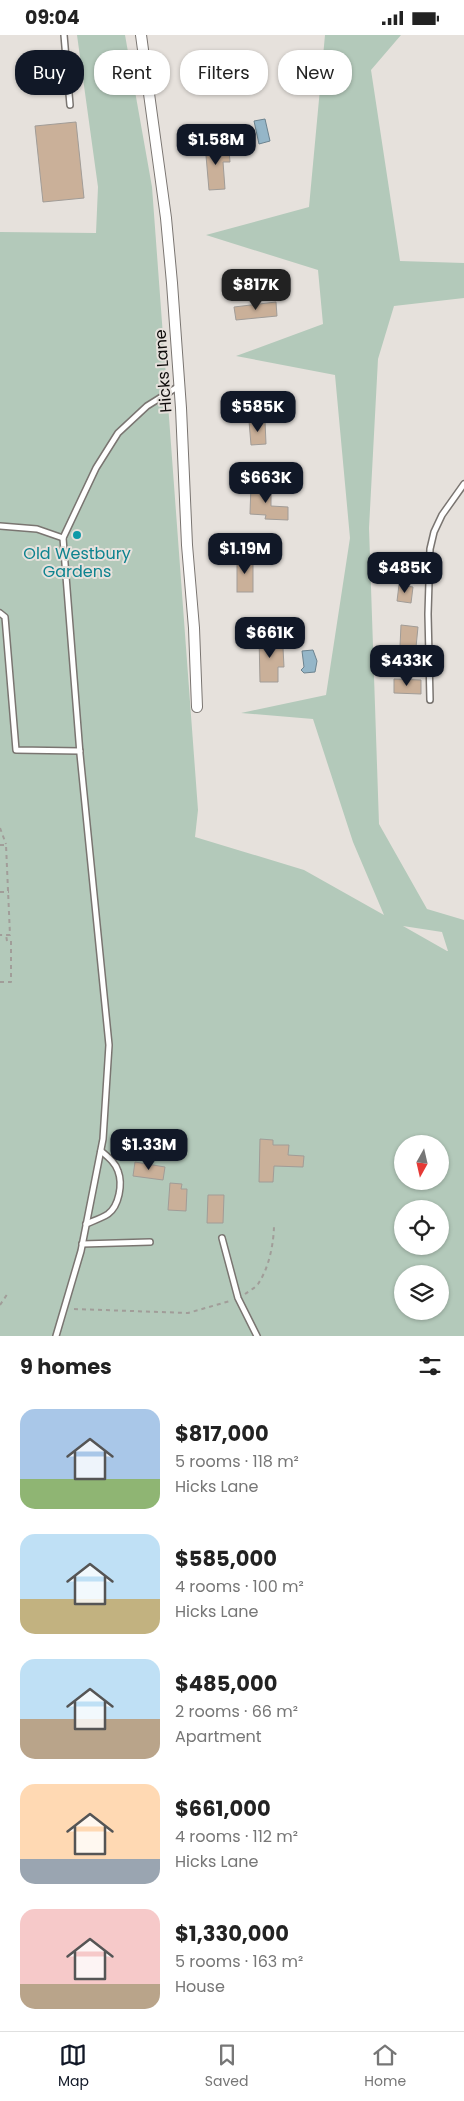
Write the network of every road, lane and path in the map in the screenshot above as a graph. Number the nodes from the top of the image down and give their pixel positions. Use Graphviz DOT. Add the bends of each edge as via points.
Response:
graph roads {
  1 [pos="64,35"];
  2 [pos="141,35"];
  3 [pos="70,105"];
  4 [pos="179,386"];
  5 [pos="464,484"];
  6 [pos="0,526"];
  7 [pos="63,538"];
  8 [pos="0,613"];
  9 [pos="430,700"];
  10 [pos="197,707"];
  11 [pos="80,751"];
  12 [pos="0,828"];
  13 [pos="0,845"];
  14 [pos="6,845"];
  15 [pos="0,892"];
  16 [pos="9,892"];
  17 [pos="0,935"];
  18 [pos="6,935"];
  19 [pos="0,982"];
  20 [pos="101,1151"];
  21 [pos="274,1223"];
  22 [pos="86,1224"];
  23 [pos="222,1238"];
  24 [pos="150,1242"];
  25 [pos="82,1244"];
  26 [pos="8,1293"];
  27 [pos="238,1298"];
  28 [pos="0,1305"];
  29 [pos="64,1309"];
  30 [pos="56,1336"];
  31 [pos="257,1336"];
  1 -- 3 [label="lane"];
  2 -- 4 [label="street, Hicks Lane" via="166,218"];
  4 -- 7 [label="lane" via="147,406 118,433 96,468"];
  4 -- 10 [label="street, Hicks Lane"];
  5 -- 9 [label="lane" via="442,515 430,549"];
  6 -- 7 [label="lane" via="37,529"];
  7 -- 11 [label="lane"];
  8 -- 11 [label="lane" via="6,617 16,750"];
  11 -- 20 [label="lane" via="109,1045"];
  12 -- 14 [label="path"];
  13 -- 14 [label="path"];
  14 -- 16 [label="path"];
  15 -- 16 [label="path"];
  16 -- 18 [label="path" via="10,935"];
  17 -- 18 [label="path"];
  18 -- 19 [label="path" via="7,941 11,941 11,982"];
  20 -- 22 [label="lane"];
  20 -- 22 [label="lane" via="112,1159 119,1172 117,1204 108,1214"];
  21 -- 27 [label="path" via="274,1239 258,1285"];
  22 -- 25 [label="lane"];
  23 -- 27 [label="lane"];
  24 -- 25 [label="lane"];
  25 -- 29 [label="lane"];
  26 -- 28 [label="path"];
  27 -- 29 [label="path" via="188,1313"];
  27 -- 31 [label="lane"];
  29 -- 30 [label="lane"];
}
